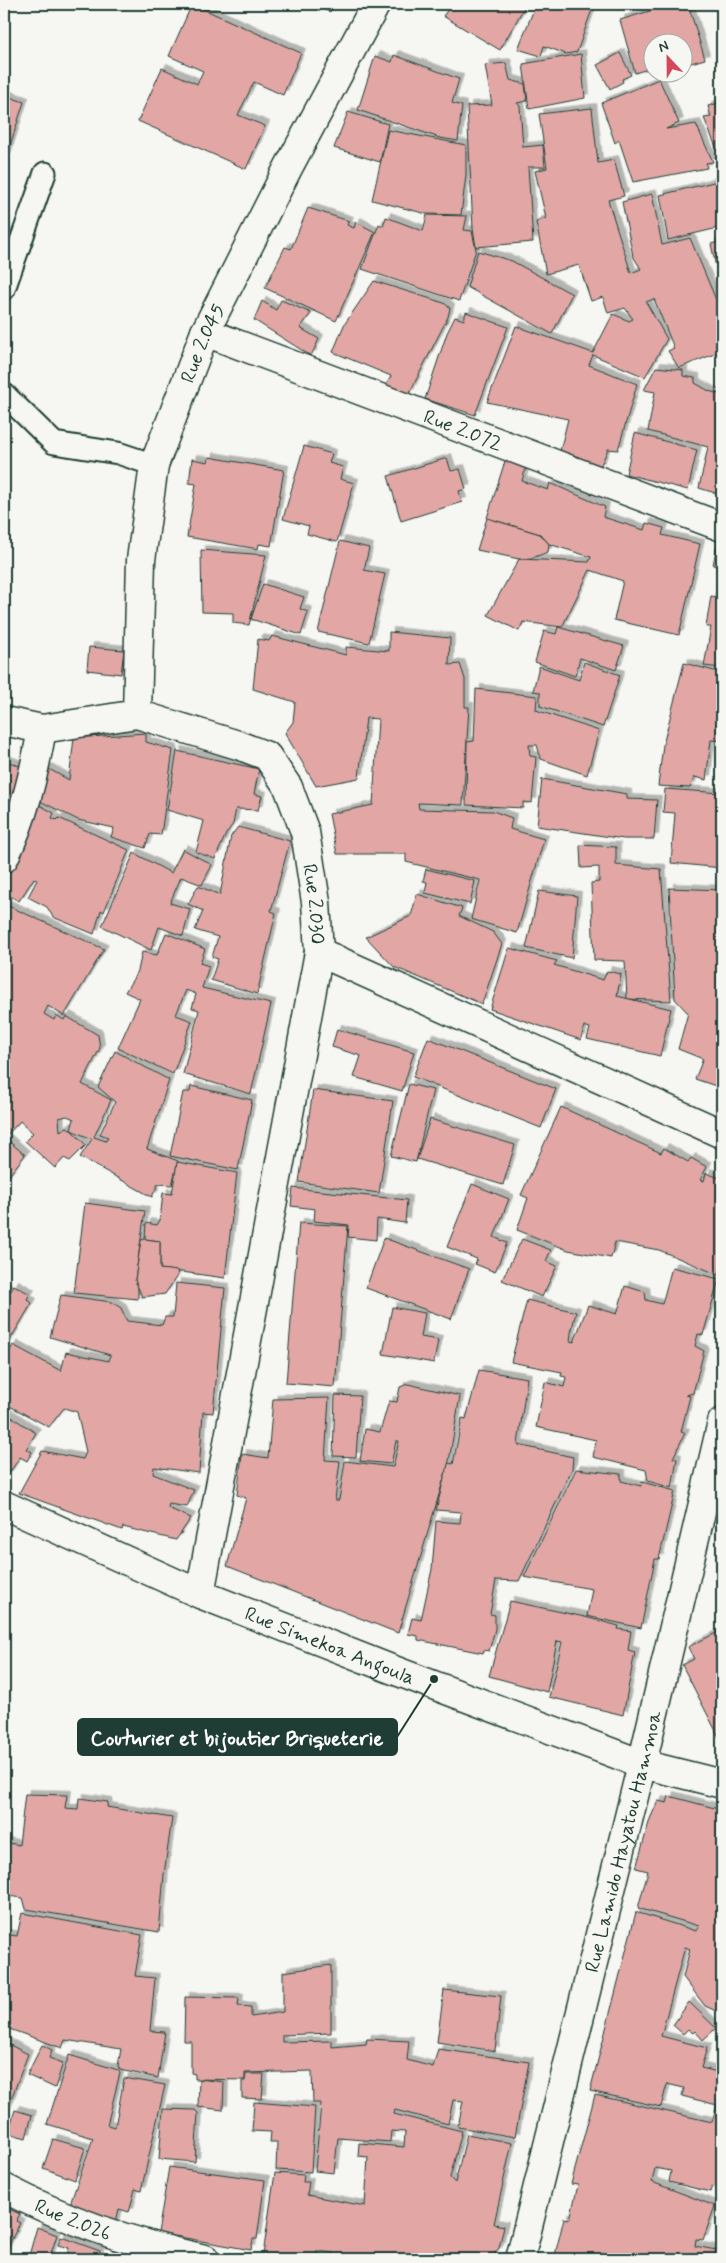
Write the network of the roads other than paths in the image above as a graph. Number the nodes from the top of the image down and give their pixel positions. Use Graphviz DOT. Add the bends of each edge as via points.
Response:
graph roads {
  1 [pos="376,4"];
  2 [pos="45,173"];
  3 [pos="4,289"];
  4 [pos="205,332"];
  5 [pos="4,394"];
  6 [pos="154,465"];
  7 [pos="722,527"];
  8 [pos="138,714"];
  9 [pos="4,721"];
  10 [pos="42,730"];
  11 [pos="4,858"];
  12 [pos="319,952"];
  13 [pos="722,1134"];
  14 [pos="722,1422"];
  15 [pos="4,1505"];
  16 [pos="200,1594"];
  17 [pos="642,1764"];
  18 [pos="722,1784"];
  19 [pos="4,2188"];
  20 [pos="205,2259"];
  21 [pos="520,2259"];
  1 -- 4 [label="street, Rue 2.045"];
  2 -- 3 [label="lane"];
  4 -- 6 [label="street, Rue 2.045"];
  4 -- 7 [label="street, Rue 2.072"];
  5 -- 6 [label="lane" via="54,443 118,453"];
  6 -- 8 [label="street, Rue 2.045" via="140,560"];
  8 -- 10 [label="street, Rue 2.030"];
  8 -- 12 [label="street, Rue 2.030" via="267,756 288,787 305,832 316,902"];
  9 -- 10 [label="street, Rue 2.030"];
  10 -- 11 [label="street" via="31,786"];
  12 -- 13 [label="street, Rue 2.030"];
  12 -- 16 [label="street"];
  14 -- 17 [label="street, Rue Lamido Hayatou Hammoa"];
  15 -- 16 [label="street, Rue Simekoa Angoula"];
  16 -- 17 [label="street, Rue Simekoa Angoula"];
  17 -- 18 [label="street, Rue Simekoa Angoula"];
  17 -- 21 [label="street, Rue Lamido Hayatou Hammoa"];
  19 -- 20 [label="street, Rue 2.026" via="37,2205 118,2236"];
}
